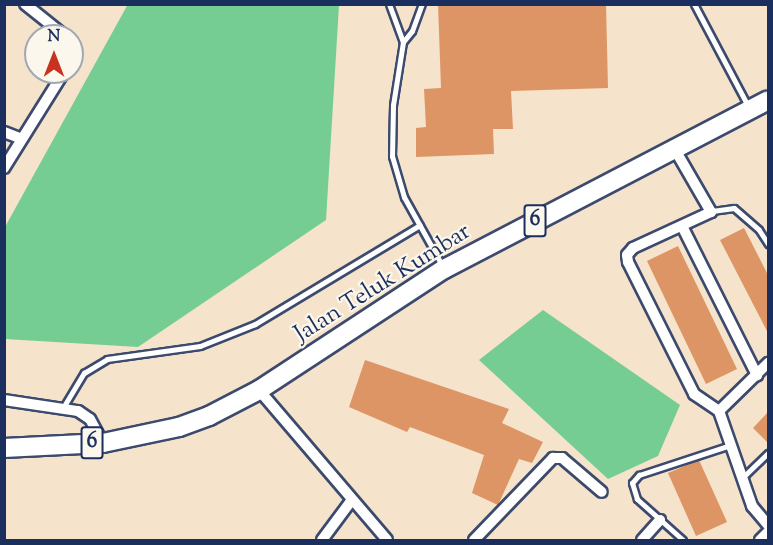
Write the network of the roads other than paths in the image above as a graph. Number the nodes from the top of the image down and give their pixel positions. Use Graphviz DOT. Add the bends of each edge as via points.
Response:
graph roads {
  1 [pos="25,4"];
  2 [pos="388,4"];
  3 [pos="422,4"];
  4 [pos="694,4"];
  5 [pos="50,24"];
  6 [pos="403,42"];
  7 [pos="56,84"];
  8 [pos="768,100"];
  9 [pos="749,109"];
  10 [pos="4,132"];
  11 [pos="22,139"];
  12 [pos="674,148"];
  13 [pos="4,168"];
  14 [pos="711,212"];
  15 [pos="420,225"];
  16 [pos="683,228"];
  17 [pos="768,244"];
  18 [pos="444,269"];
  19 [pos="768,363"];
  20 [pos="757,375"];
  21 [pos="259,390"];
  22 [pos="4,400"];
  23 [pos="64,406"];
  24 [pos="719,411"];
  25 [pos="103,443"];
  26 [pos="730,445"];
  27 [pos="6,451"];
  28 [pos="768,453"];
  29 [pos="742,478"];
  30 [pos="602,492"];
  31 [pos="351,501"];
  32 [pos="660,520"];
  33 [pos="768,525"];
  34 [pos="768,532"];
  35 [pos="322,540"];
  36 [pos="387,540"];
  37 [pos="474,540"];
  38 [pos="642,540"];
  39 [pos="683,540"];
  40 [pos="760,540"];
  1 -- 5 [label="street"];
  2 -- 6 [label="lane"];
  3 -- 6 [label="lane"];
  4 -- 9 [label="lane"];
  6 -- 15 [label="lane" via="393,105 392,156 404,197"];
  7 -- 11 [label="street"];
  8 -- 9 [label="main road, Jalan Teluk Kumbar / 6"];
  9 -- 12 [label="main road, Jalan Teluk Kumbar / 6"];
  10 -- 11 [label="street"];
  11 -- 13 [label="street"];
  12 -- 14 [label="street"];
  12 -- 18 [label="main road, Jalan Teluk Kumbar / 6"];
  14 -- 16 [label="street"];
  14 -- 17 [label="lane" via="735,208"];
  15 -- 18 [label="lane"];
  15 -- 23 [label="lane" via="255,324 200,346 107,359 84,373"];
  16 -- 20 [label="street"];
  16 -- 24 [label="street" via="633,248 627,255 628,262 694,394"];
  18 -- 21 [label="main road, Jalan Teluk Kumbar / 6"];
  19 -- 20 [label="street"];
  20 -- 24 [label="street"];
  21 -- 25 [label="main road, Jalan Teluk Kumbar / 6" via="179,427"];
  21 -- 31 [label="street"];
  22 -- 23 [label="street"];
  23 -- 25 [label="street" via="90,418"];
  24 -- 26 [label="street"];
  25 -- 27 [label="main road, Jalan Teluk Kumbar / 6"];
  26 -- 29 [label="street"];
  26 -- 32 [label="lane" via="634,479 633,493"];
  28 -- 29 [label="lane"];
  29 -- 33 [label="street" via="752,506"];
  30 -- 37 [label="street" via="557,457"];
  31 -- 35 [label="street"];
  31 -- 36 [label="street"];
  32 -- 38 [label="street"];
  32 -- 39 [label="lane"];
  34 -- 40 [label="street"];
}
